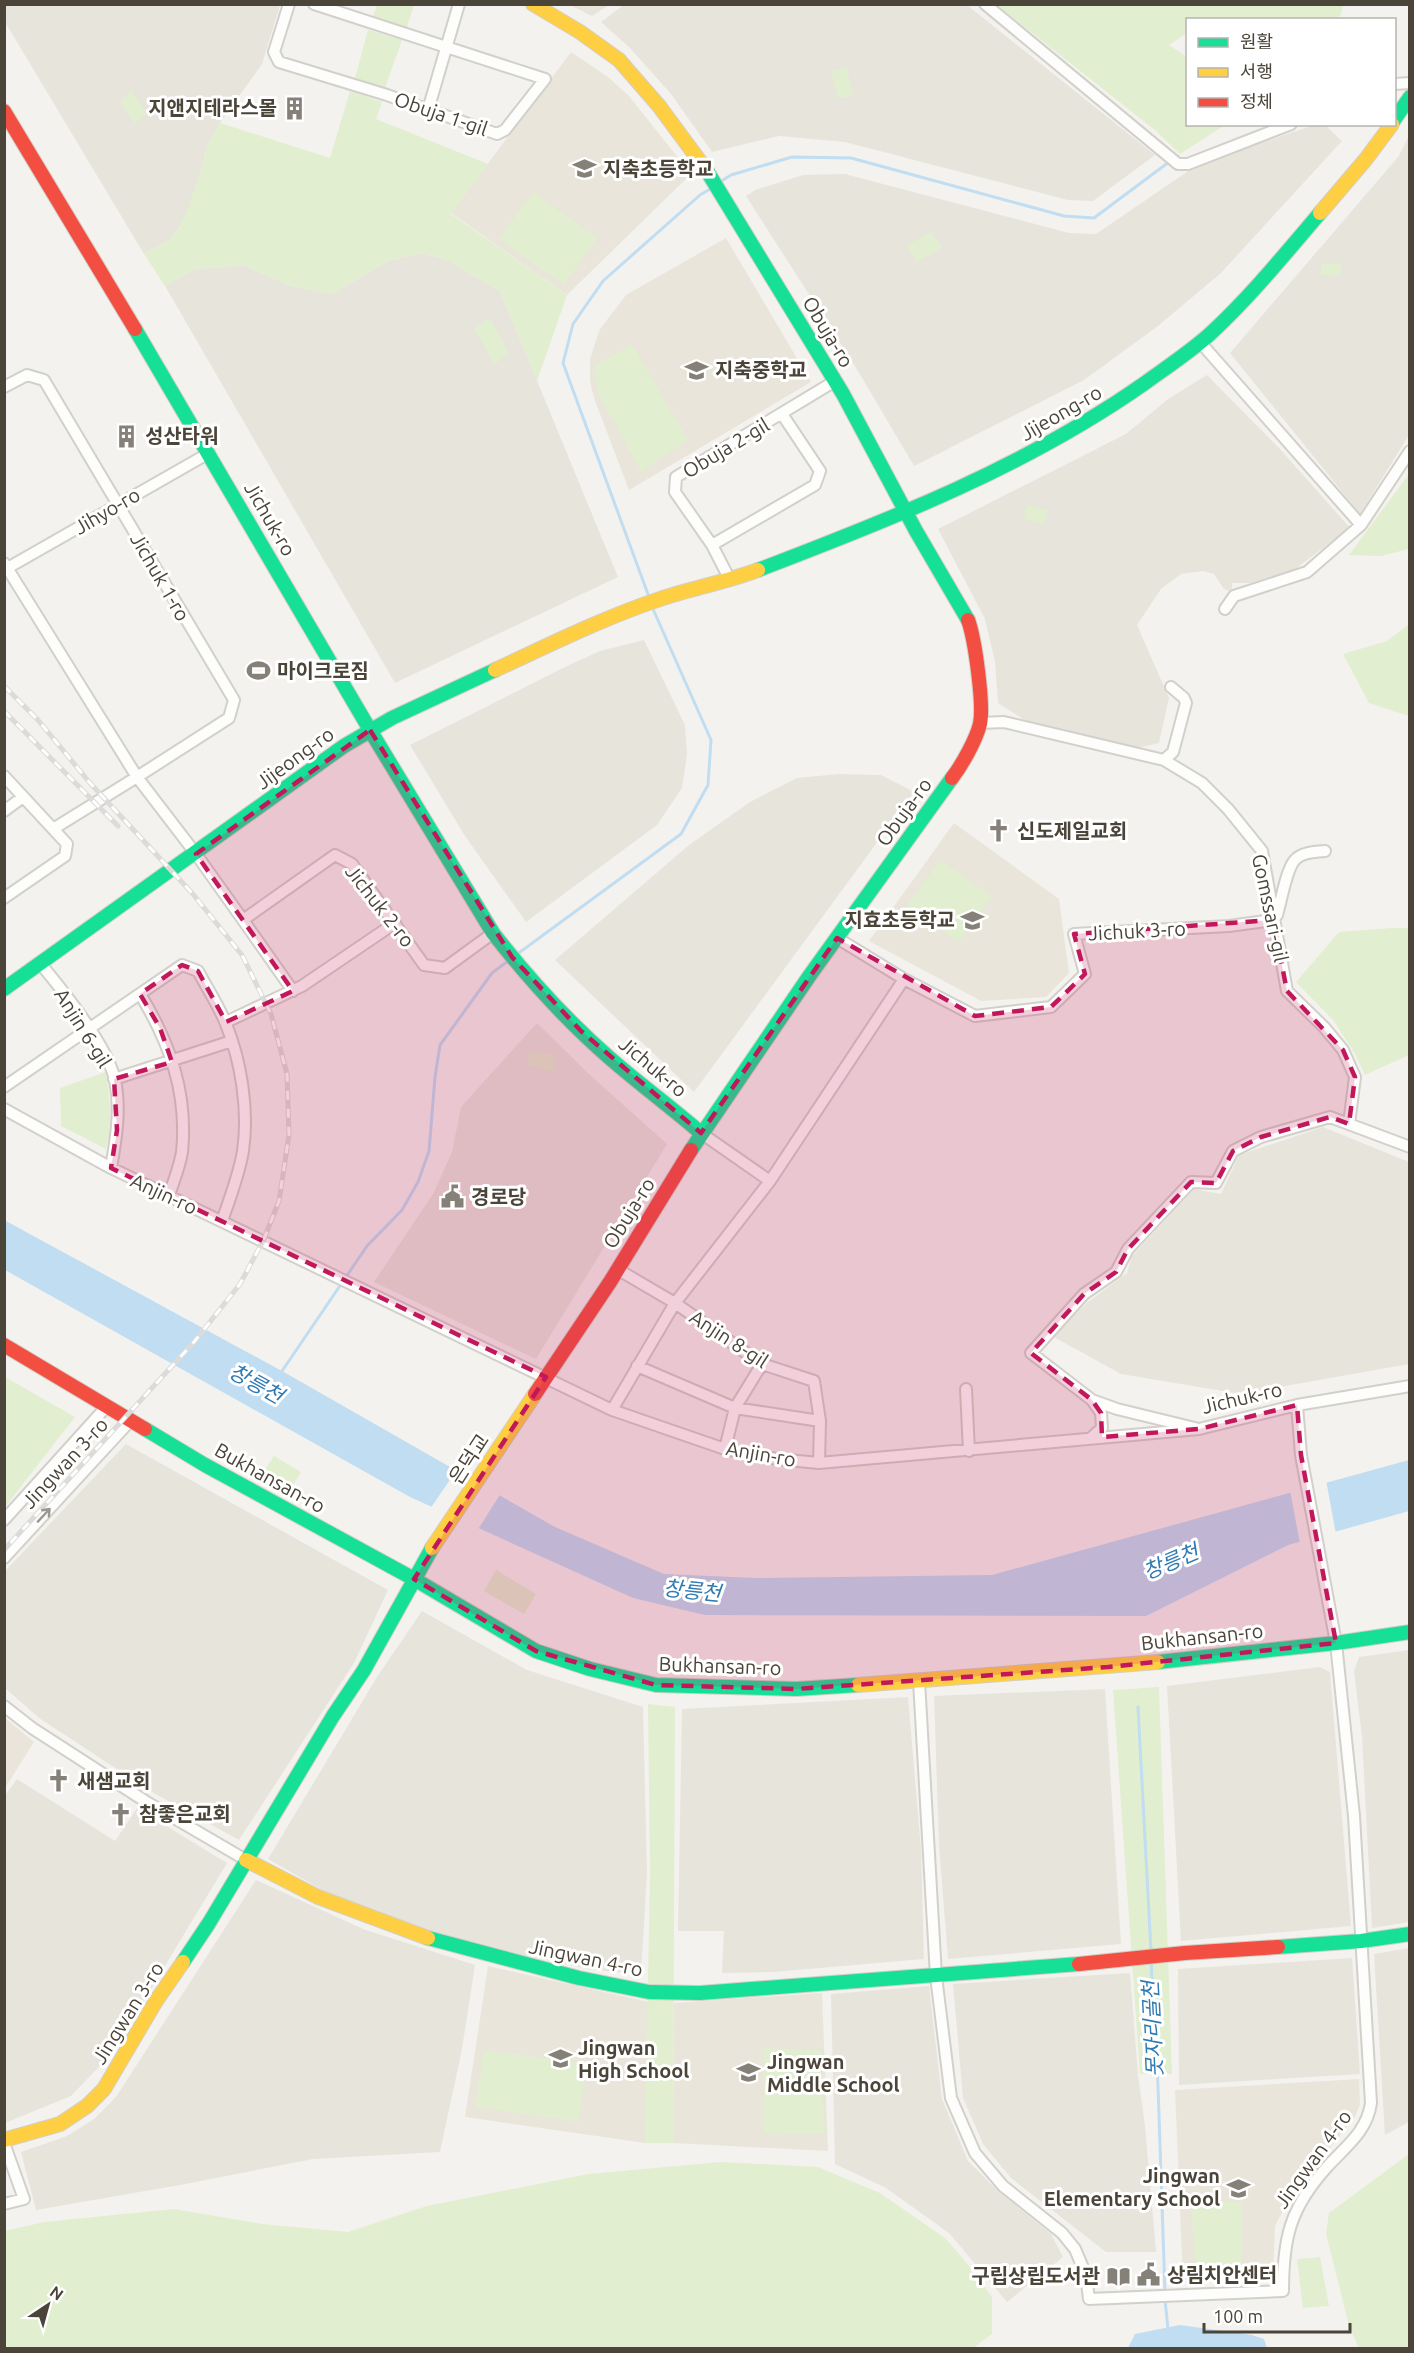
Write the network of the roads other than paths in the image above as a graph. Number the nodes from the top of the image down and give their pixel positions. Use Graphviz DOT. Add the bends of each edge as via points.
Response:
graph roads {
  1 [pos="290,4"];
  2 [pos="314,4"];
  3 [pos="459,4"];
  4 [pos="533,4"];
  5 [pos="985,4"];
  6 [pos="446,47"];
  7 [pos="1410,97"];
  8 [pos="428,110"];
  9 [pos="4,111"];
  10 [pos="1396,118"];
  11 [pos="1286,126"];
  12 [pos="1391,126"];
  13 [pos="1200,342"];
  14 [pos="836,381"];
  15 [pos="4,387"];
  16 [pos="783,414"];
  17 [pos="1410,451"];
  18 [pos="209,453"];
  19 [pos="117,504"];
  20 [pos="905,512"];
  21 [pos="1361,525"];
  22 [pos="712,545"];
  23 [pos="6,567"];
  24 [pos="730,580"];
  25 [pos="1225,609"];
  26 [pos="1171,687"];
  27 [pos="980,723"];
  28 [pos="370,730"];
  29 [pos="1164,760"];
  30 [pos="4,776"];
  31 [pos="137,777"];
  32 [pos="23,797"];
  33 [pos="4,812"];
  34 [pos="53,829"];
  35 [pos="1325,851"];
  36 [pos="196,854"];
  37 [pos="4,898"];
  38 [pos="243,920"];
  39 [pos="1273,920"];
  40 [pos="395,924"];
  41 [pos="493,933"];
  42 [pos="837,939"];
  43 [pos="40,963"];
  44 [pos="904,979"];
  45 [pos="7,982"];
  46 [pos="292,991"];
  47 [pos="141,994"];
  48 [pos="226,1022"];
  49 [pos="89,1030"];
  50 [pos="232,1041"];
  51 [pos="172,1062"];
  52 [pos="114,1079"];
  53 [pos="4,1088"];
  54 [pos="4,1109"];
  55 [pos="1349,1124"];
  56 [pos="702,1133"];
  57 [pos="1410,1147"];
  58 [pos="111,1168"];
  59 [pos="770,1181"];
  60 [pos="169,1196"];
  61 [pos="222,1221"];
  62 [pos="618,1269"];
  63 [pos="675,1302"];
  64 [pos="4,1345"];
  65 [pos="762,1364"];
  66 [pos="637,1366"];
  67 [pos="546,1377"];
  68 [pos="1410,1386"];
  69 [pos="966,1389"];
  70 [pos="1092,1400"];
  71 [pos="1297,1405"];
  72 [pos="107,1406"];
  73 [pos="735,1408"];
  74 [pos="612,1410"];
  75 [pos="524,1411"];
  76 [pos="130,1421"];
  77 [pos="820,1421"];
  78 [pos="1199,1429"];
  79 [pos="1092,1438"];
  80 [pos="725,1449"];
  81 [pos="969,1451"];
  82 [pos="819,1463"];
  83 [pos="4,1520"];
  84 [pos="4,1558"];
  85 [pos="414,1579"];
  86 [pos="1410,1632"];
  87 [pos="1336,1643"];
  88 [pos="919,1681"];
  89 [pos="4,1706"];
  90 [pos="246,1860"];
  91 [pos="1410,1934"];
  92 [pos="1361,1941"];
  93 [pos="936,1976"];
  94 [pos="4,2142"];
  95 [pos="4,2204"];
  1 -- 8 [label="street, Obuja 1-gil" via="274,52 279,62"];
  2 -- 6 [label="street, Obuja 1-gil"];
  3 -- 6 [label="street"];
  4 -- 14 [label="main road, Obuja-ro" via="619,60 659,106 723,197"];
  5 -- 11 [label="street" via="1178,164 1188,164"];
  6 -- 8 [label="street"];
  6 -- 8 [label="street, Obuja 1-gil" via="545,79 505,130 497,134"];
  7 -- 10 [label="main road"];
  9 -- 18 [label="main road, Jichuk-ro"];
  12 -- 13 [label="main road, Jijeong-ro" via="1267,274"];
  13 -- 20 [label="main road, Jijeong-ro" via="1100,414 1015,462"];
  13 -- 21 [label="street"];
  14 -- 16 [label="street, Obuja 2-gil"];
  14 -- 20 [label="main road, Obuja-ro"];
  15 -- 19 [label="street, Jichuk 1-ro" via="27,375 44,380"];
  16 -- 22 [label="street, Obuja 2-gil" via="820,471 815,485"];
  16 -- 22 [label="street, Obuja 2-gil" via="676,477 675,492"];
  17 -- 21 [label="street"];
  18 -- 19 [label="street, Jihyo-ro"];
  18 -- 28 [label="main road, Jichuk-ro"];
  19 -- 23 [label="street, Jihyo-ro"];
  19 -- 31 [label="street, Jichuk 1-ro" via="234,700 230,718"];
  20 -- 24 [label="main road, Jijeong-ro"];
  20 -- 27 [label="main road, Obuja-ro" via="970,626 979,680"];
  21 -- 25 [label="street" via="1307,572 1234,596"];
  22 -- 24 [label="street, Obuja 2-gil"];
  23 -- 31 [label="street"];
  24 -- 28 [label="main road, Jijeong-ro" via="660,599 558,640"];
  26 -- 29 [label="street" via="1186,703 1173,752"];
  27 -- 29 [label="street, Gomssari-gil" via="1004,722"];
  27 -- 42 [label="main road, Obuja-ro" via="960,767"];
  28 -- 36 [label="main road, Jijeong-ro"];
  28 -- 41 [label="main road, Jichuk-ro"];
  29 -- 39 [label="street, Gomssari-gil" via="1202,783 1262,851"];
  30 -- 32 [label="street"];
  31 -- 34 [label="street, Jichuk 1-ro"];
  31 -- 36 [label="street"];
  32 -- 33 [label="street"];
  32 -- 34 [label="street"];
  34 -- 37 [label="street" via="67,844 65,856"];
  35 -- 39 [label="street" via="1296,859"];
  36 -- 38 [label="street"];
  36 -- 43 [label="main road, Jijeong-ro"];
  38 -- 40 [label="street, Jichuk 2-ro" via="335,855 352,864"];
  38 -- 46 [label="street"];
  39 -- 44 [label="street, Jichuk 3-ro" via="1074,934 1085,974 1051,1006 975,1016"];
  39 -- 55 [label="street, Gomssari-gil" via="1287,991 1343,1050 1355,1077"];
  40 -- 41 [label="street, Jichuk 2-ro" via="424,965 445,968"];
  40 -- 46 [label="street"];
  41 -- 56 [label="main road, Jichuk-ro" via="581,1031"];
  42 -- 44 [label="street, Jichuk 3-ro"];
  42 -- 56 [label="main road, Obuja-ro"];
  43 -- 45 [label="main road, Jijeong-ro"];
  43 -- 49 [label="street, Anjin 6-gil"];
  44 -- 59 [label="street"];
  46 -- 48 [label="street"];
  47 -- 48 [label="street" via="182,965 198,971"];
  47 -- 49 [label="street"];
  47 -- 51 [label="street" via="160,1028"];
  48 -- 50 [label="street"];
  49 -- 52 [label="street, Anjin 6-gil"];
  49 -- 53 [label="street"];
  50 -- 51 [label="street"];
  50 -- 61 [label="street" via="244,1106 243,1149"];
  51 -- 52 [label="street"];
  51 -- 60 [label="street" via="182,1102 182,1153"];
  52 -- 58 [label="street, Anjin 6-gil" via="117,1130"];
  54 -- 58 [label="street, Anjin-ro"];
  55 -- 57 [label="street"];
  55 -- 70 [label="street, Jichuk-ro" via="1330,1117 1261,1137 1233,1151 1216,1184 1191,1182 1128,1249 1116,1272 1084,1294 1030,1353"];
  56 -- 59 [label="street, Jichuk-ro"];
  56 -- 62 [label="main road, Obuja-ro"];
  58 -- 60 [label="street, Anjin-ro"];
  59 -- 63 [label="street, Anjin 8-gil"];
  60 -- 61 [label="street, Anjin-ro"];
  61 -- 67 [label="street, Anjin-ro"];
  62 -- 63 [label="street, Anjin 8-gil"];
  62 -- 67 [label="main road, Obuja-ro"];
  63 -- 65 [label="street, Anjin 8-gil"];
  63 -- 66 [label="street, Anjin 8-gil"];
  64 -- 72 [label="main road, Bukhansan-ro"];
  65 -- 73 [label="street"];
  65 -- 77 [label="street, Anjin 8-gil" via="814,1380"];
  66 -- 73 [label="street"];
  66 -- 74 [label="street, Anjin 8-gil"];
  67 -- 74 [label="street, Anjin-ro"];
  67 -- 75 [label="main road, Obuja-ro"];
  68 -- 71 [label="street, Jichuk-ro"];
  69 -- 81 [label="street"];
  70 -- 78 [label="street, Jichuk-ro"];
  70 -- 79 [label="street" via="1101,1413 1102,1428"];
  71 -- 78 [label="street, Jichuk-ro"];
  71 -- 87 [label="street, Jingwan 4-ro" via="1301,1455"];
  72 -- 76 [label="main road, Bukhansan-ro"];
  72 -- 83 [label="street, Jingwan 3-ro"];
  73 -- 77 [label="street"];
  73 -- 80 [label="street"];
  74 -- 80 [label="street, Anjin-ro"];
  75 -- 85 [label="main road, 은덕교"];
  84 -- 76 [label="street, Jingwan 3-ro, one-way"];
  76 -- 85 [label="main road, Bukhansan-ro"];
  77 -- 82 [label="street, Anjin 8-gil"];
  78 -- 79 [label="street, Anjin-ro"];
  79 -- 81 [label="street, Anjin-ro"];
  80 -- 82 [label="street, Anjin-ro"];
  81 -- 82 [label="street, Anjin-ro"];
  85 -- 88 [label="main road, Bukhansan-ro" via="536,1651 656,1685 796,1689"];
  85 -- 90 [label="main road, Jingwan 3-ro" via="364,1670"];
  86 -- 87 [label="main road, Bukhansan-ro"];
  87 -- 88 [label="main road, Bukhansan-ro" via="1108,1667"];
  87 -- 92 [label="street, Jingwan 4-ro" via="1354,1816"];
  88 -- 93 [label="street"];
  89 -- 90 [label="street" via="145,1801"];
  90 -- 93 [label="main road, Jingwan 4-ro" via="318,1897 431,1939 524,1965 649,1992 700,1993"];
  90 -- 94 [label="main road, Jingwan 3-ro" via="104,2089 60,2124"];
  91 -- 92 [label="main road"];
  92 -- 93 [label="main road, Jingwan 4-ro"];
  92 -- 93 [label="street, Jingwan 4-ro" via="1370,2112 1362,2129 1307,2194 1288,2228 1283,2291 1089,2299 1086,2275 1075,2249 1062,2233 1003,2186 975,2153 951,2098"];
  94 -- 95 [label="street" via="24,2199"];
}
